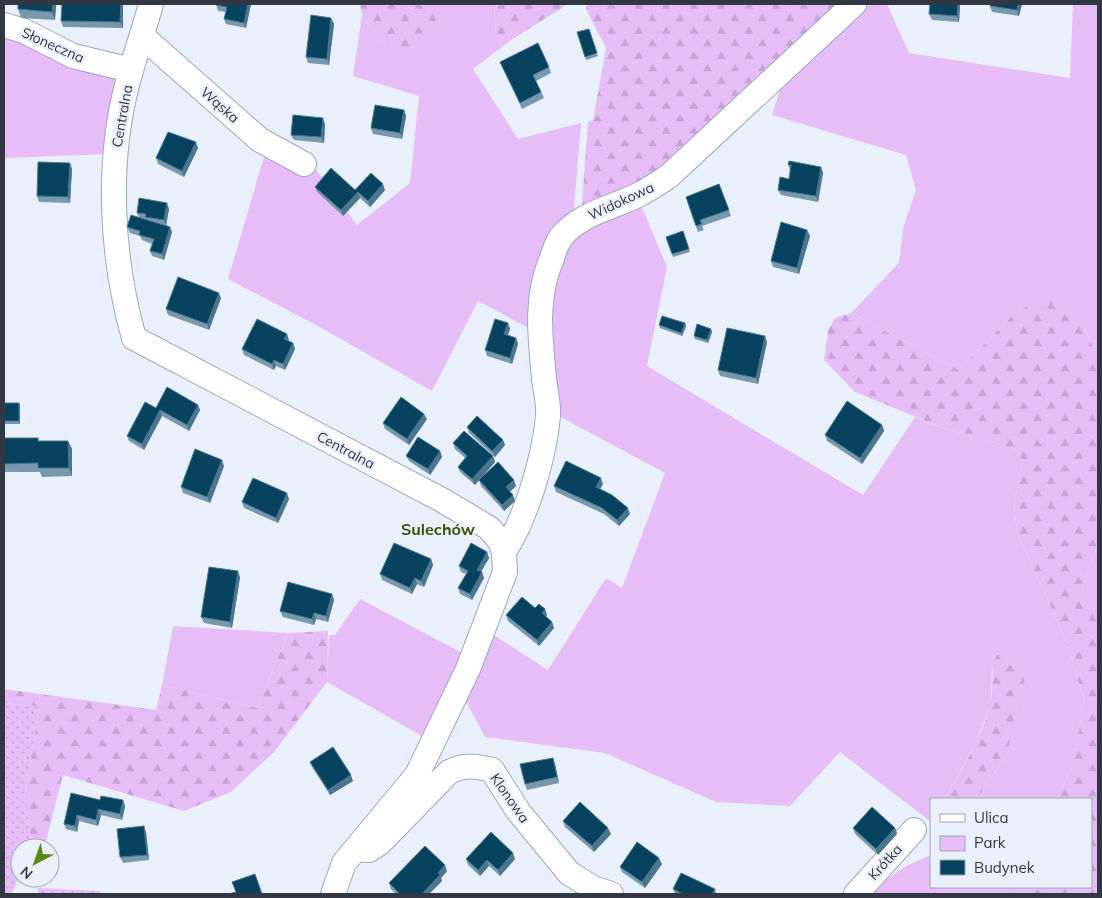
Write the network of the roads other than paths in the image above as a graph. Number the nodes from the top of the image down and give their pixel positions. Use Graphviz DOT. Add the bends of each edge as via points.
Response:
graph roads {
  1 [pos="151,4"];
  2 [pos="854,4"];
  3 [pos="4,25"];
  4 [pos="142,36"];
  5 [pos="131,70"];
  6 [pos="304,164"];
  7 [pos="504,552"];
  8 [pos="914,830"];
  9 [pos="356,849"];
  10 [pos="334,894"];
  11 [pos="611,894"];
  12 [pos="856,894"];
  1 -- 4 [label="street, Centralna"];
  2 -- 7 [label="street, Widokowa" via="670,176 639,194 576,222 560,238 546,270 541,302 540,334 548,414 544,440 518,531"];
  3 -- 5 [label="street, Słoneczna" via="24,31 73,56"];
  4 -- 5 [label="street, Centralna"];
  4 -- 6 [label="street, Wąska" via="260,140"];
  5 -- 7 [label="street, Centralna" via="114,168 117,252 124,301 134,338 442,500 490,528"];
  7 -- 9 [label="street" via="505,572 468,669 417,775"];
  8 -- 12 [label="street, Krótka"];
  9 -- 10 [label="street" via="344,863"];
  9 -- 11 [label="street, Klonowa" via="370,850 380,843 449,772 474,765 492,770 518,811 569,873 593,888"];
}
